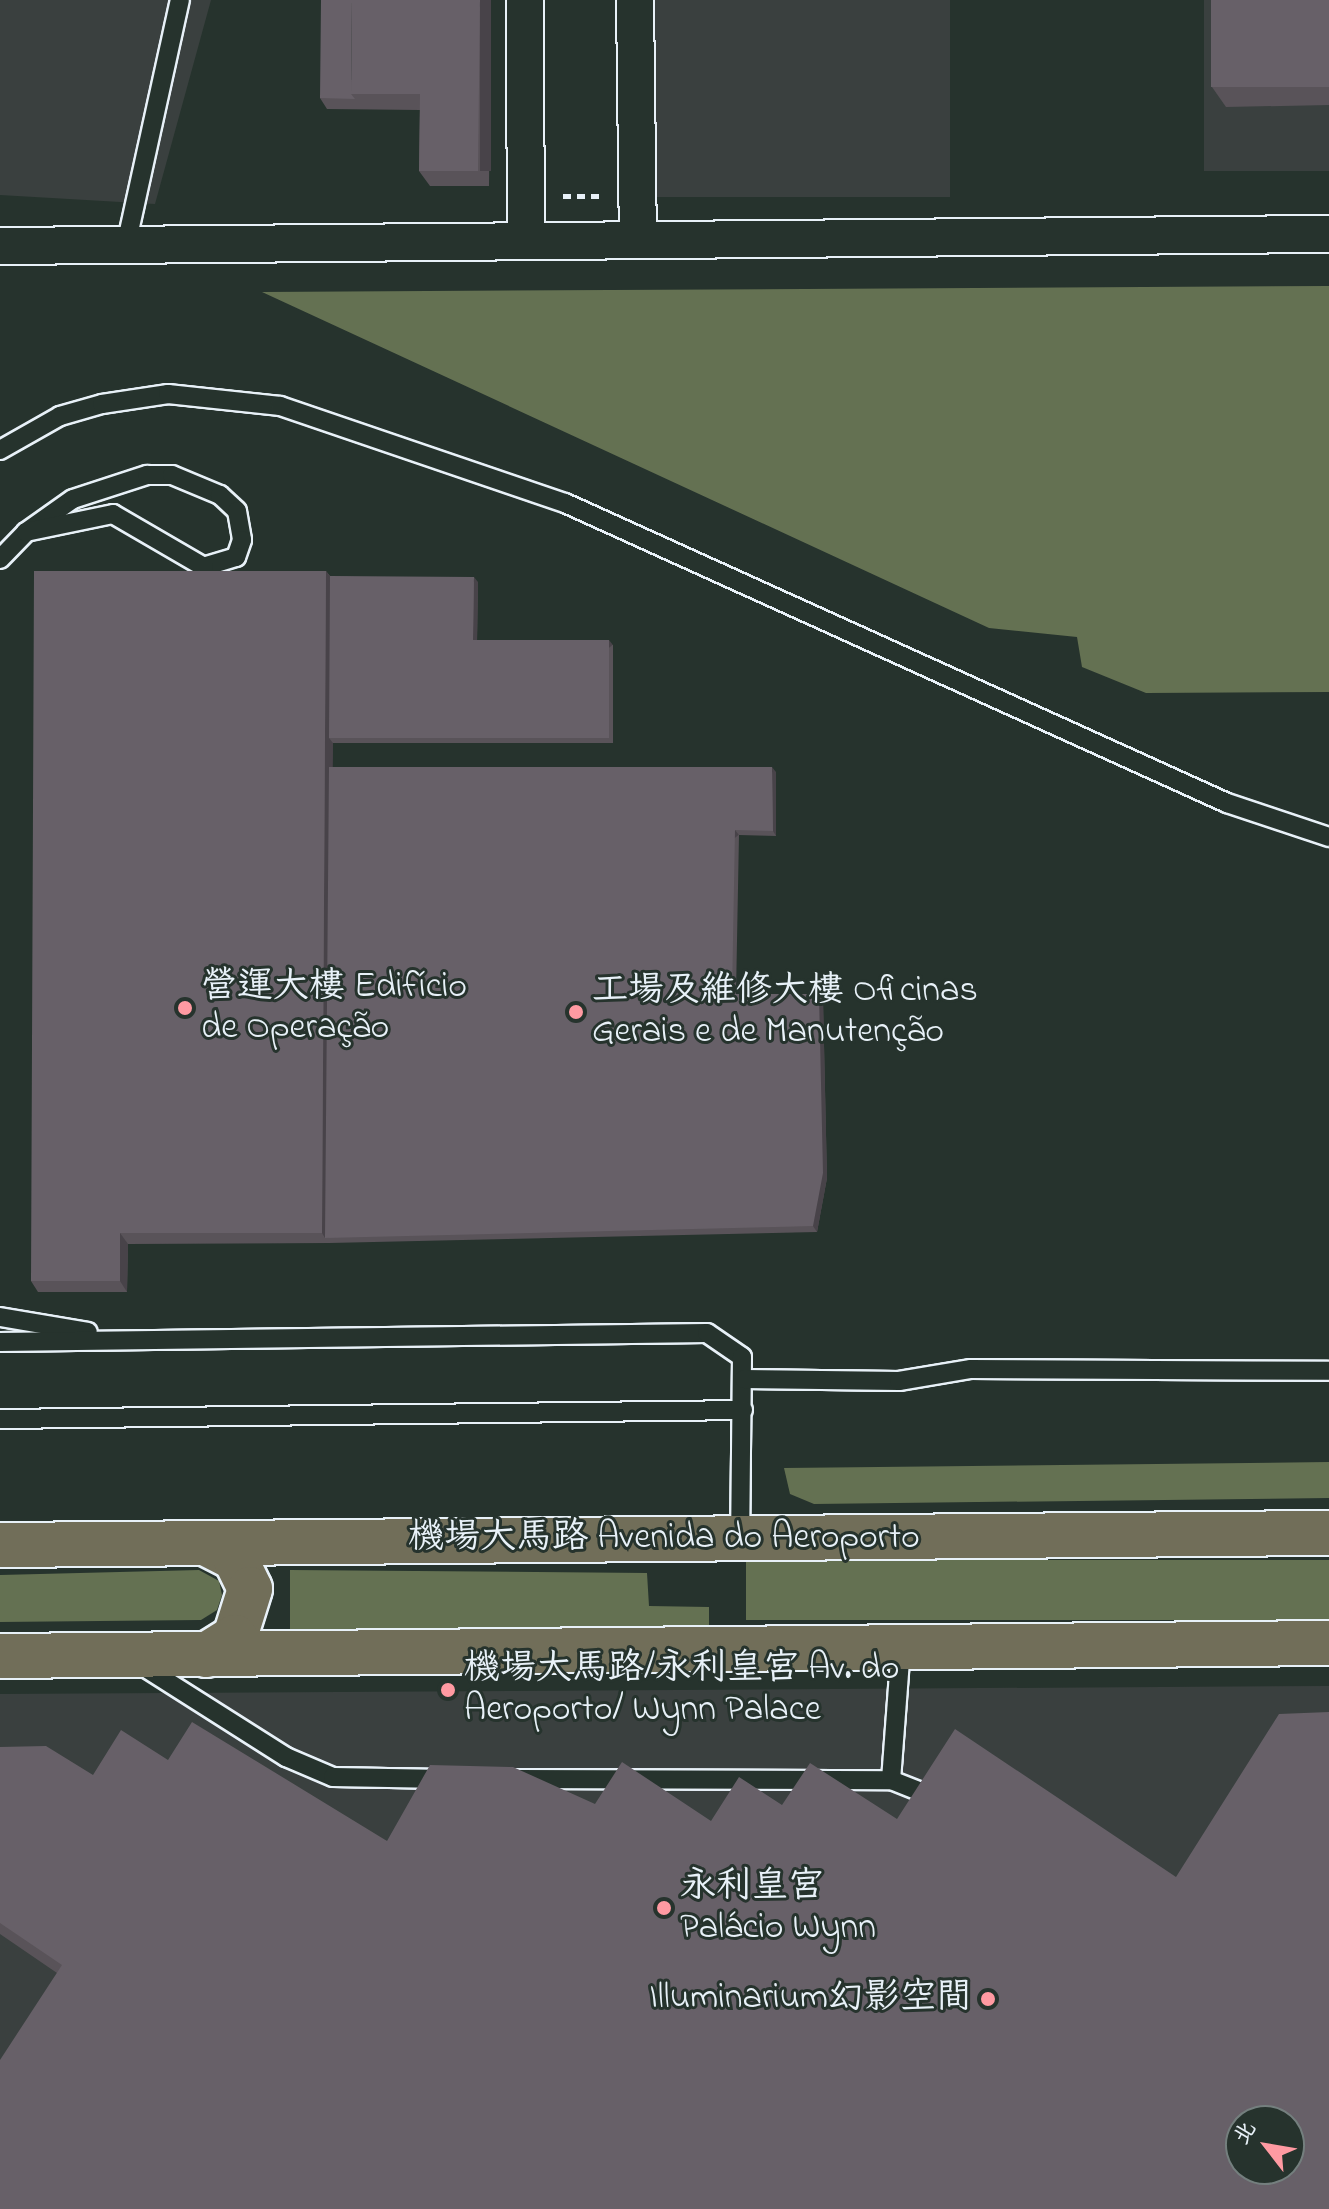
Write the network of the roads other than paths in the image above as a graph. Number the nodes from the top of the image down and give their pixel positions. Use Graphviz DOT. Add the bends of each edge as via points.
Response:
graph roads {
  1 [pos="180,0"];
  2 [pos="525,0"];
  3 [pos="635,0"];
  4 [pos="1329,234"];
  5 [pos="638,240"];
  6 [pos="526,241"];
  7 [pos="126,245"];
  8 [pos="0,246"];
  9 [pos="0,450"];
  10 [pos="26,532"];
  11 [pos="0,559"];
  12 [pos="1329,837"];
  13 [pos="0,1317"];
  14 [pos="118,1336"];
  15 [pos="0,1342"];
  16 [pos="1329,1371"];
  17 [pos="744,1379"];
  18 [pos="743,1410"];
  19 [pos="0,1419"];
  20 [pos="1329,1533"];
  21 [pos="740,1538"];
  22 [pos="205,1543"];
  23 [pos="0,1545"];
  24 [pos="1329,1643"];
  25 [pos="901,1648"];
  26 [pos="125,1655"];
  27 [pos="206,1655"];
  28 [pos="0,1656"];
  29 [pos="467,1779"];
  30 [pos="498,1779"];
  31 [pos="891,1780"];
  32 [pos="929,1795"];
  1 -- 7 [label="lane"];
  2 -- 6 [label="street"];
  3 -- 5 [label="street"];
  4 -- 5 [label="street"];
  5 -- 6 [label="street"];
  6 -- 7 [label="street"];
  7 -- 8 [label="street"];
  9 -- 12 [label="lane" via="60,416 102,404 168,394 280,406 552,498 1227,803"];
  10 -- 10 [label="lane" via="110,483 172,475 220,495 237,511 242,540 236,557 204,567 113,514"];
  10 -- 11 [label="lane"];
  13 -- 14 [label="lane"];
  14 -- 15 [label="lane"];
  14 -- 17 [label="lane" via="707,1333 742,1357"];
  16 -- 17 [label="lane" via="971,1369 885,1382"];
  17 -- 18 [label="lane"];
  18 -- 19 [label="lane"];
  18 -- 21 [label="lane"];
  20 -- 21 [label="main road, 機場大馬路 Avenida do Aeroporto"];
  21 -- 22 [label="main road, 機場大馬路 Avenida do Aeroporto"];
  22 -- 23 [label="main road, 機場大馬路 Avenida do Aeroporto"];
  22 -- 27 [label="main road" via="235,1558 250,1589 235,1637"];
  24 -- 25 [label="main road"];
  25 -- 27 [label="main road"];
  25 -- 31 [label="lane"];
  26 -- 27 [label="main road"];
  26 -- 28 [label="main road"];
  26 -- 29 [label="lane" via="286,1757 333,1777"];
  30 -- 31 [label="lane"];
  31 -- 32 [label="lane"];
}
